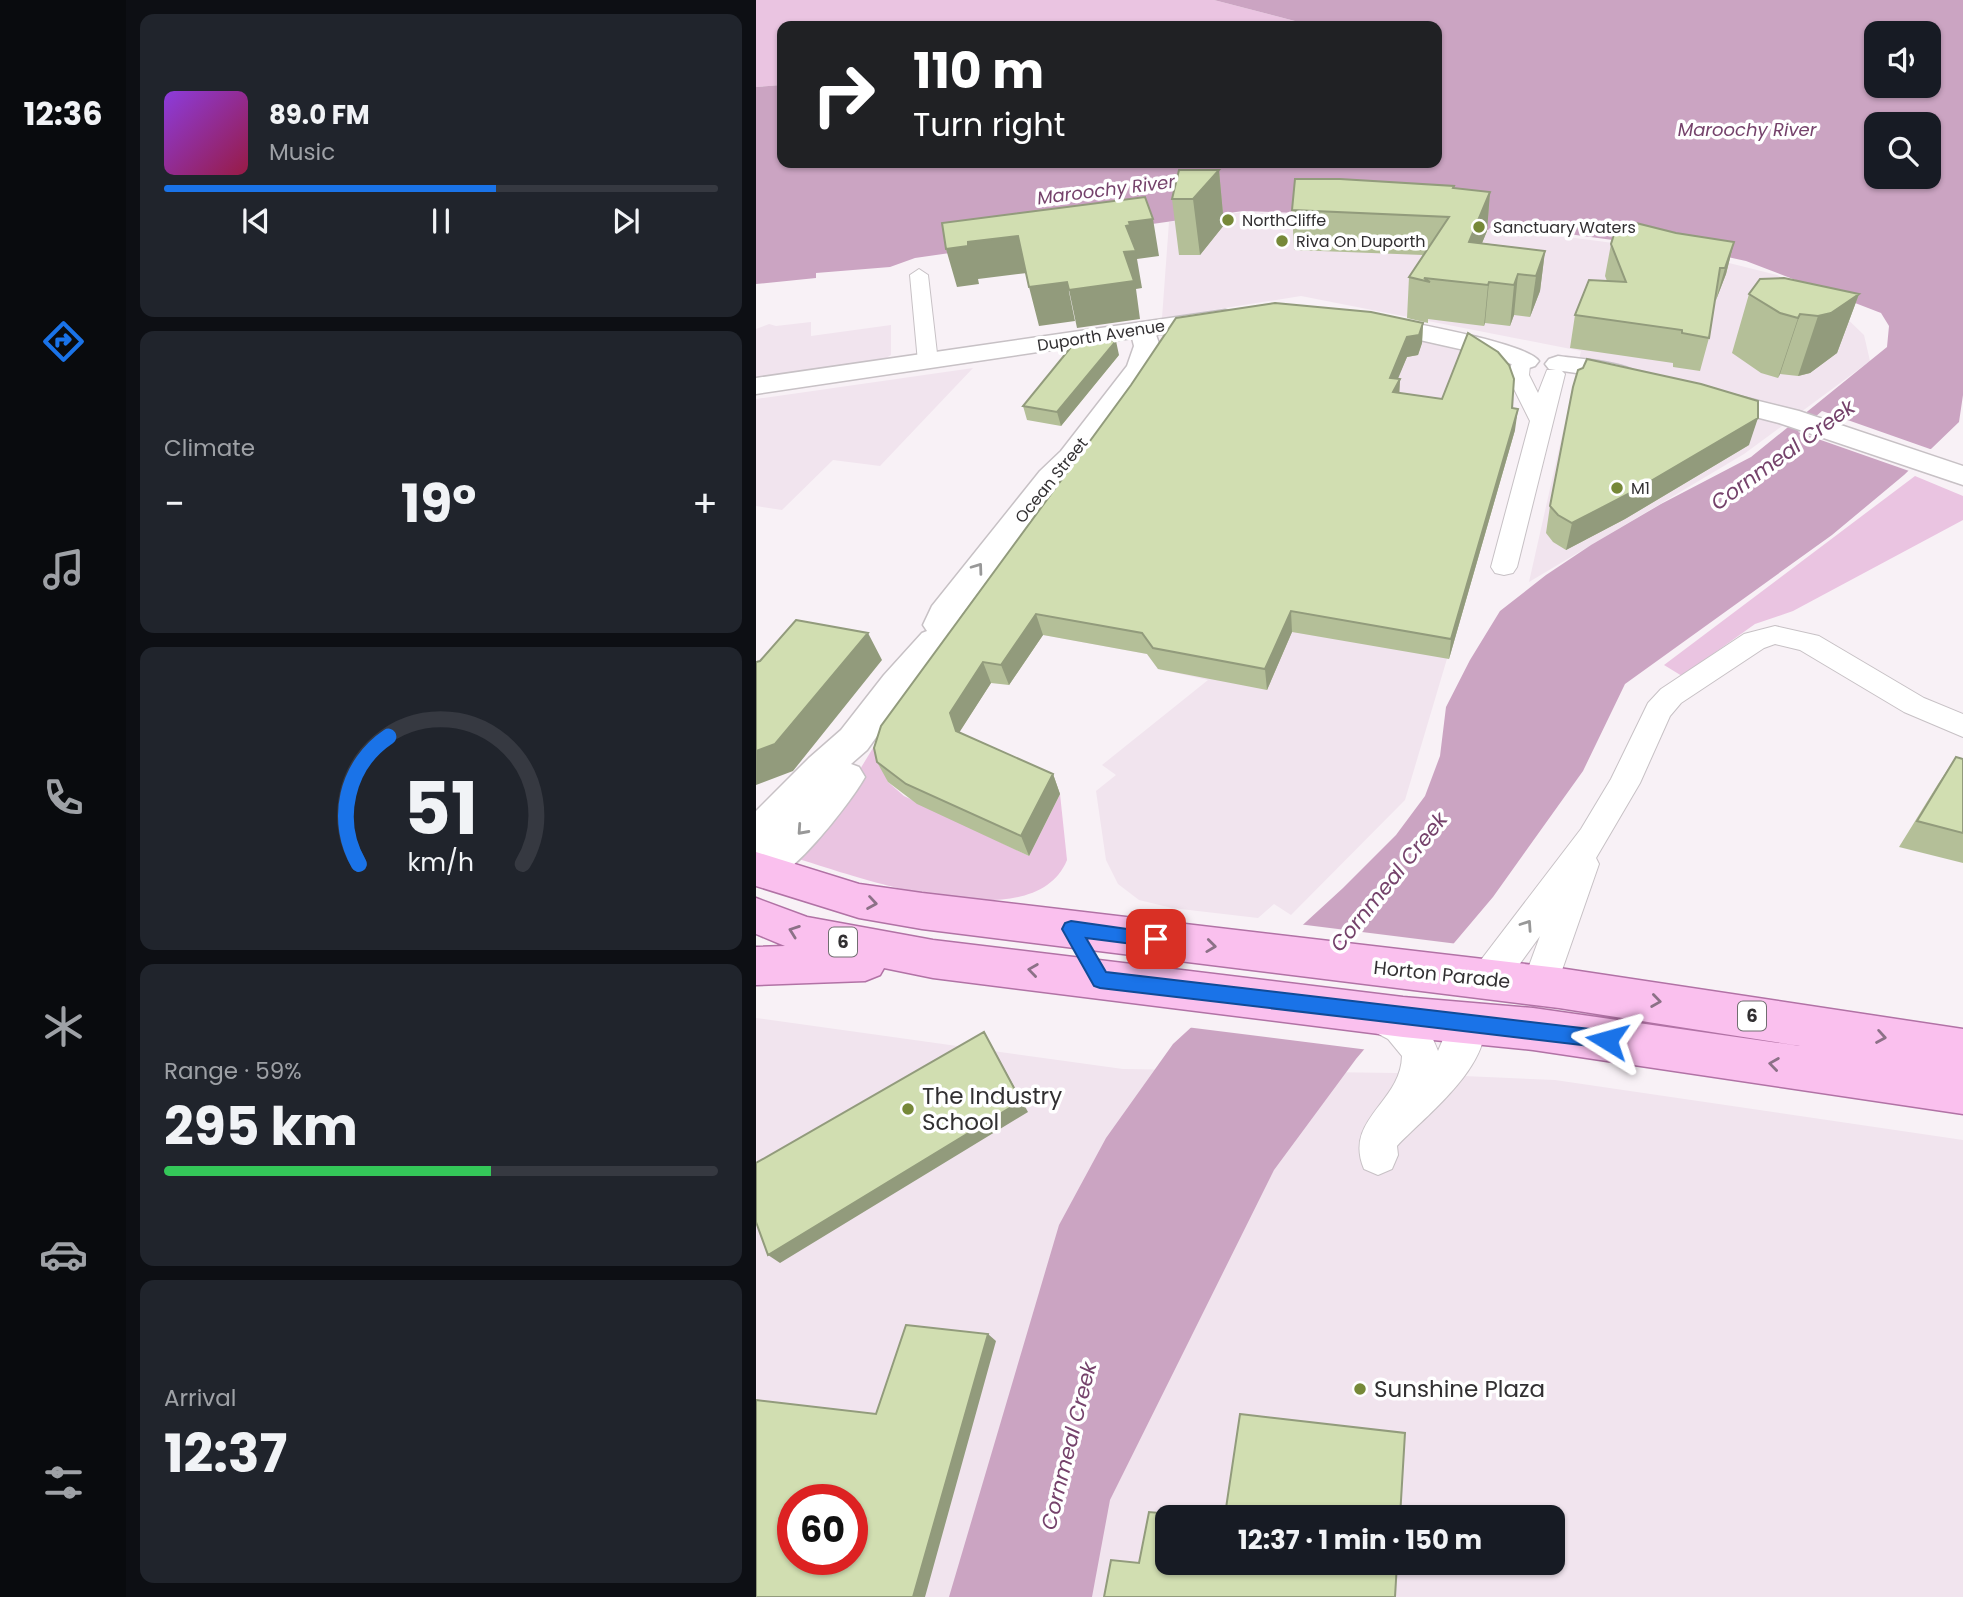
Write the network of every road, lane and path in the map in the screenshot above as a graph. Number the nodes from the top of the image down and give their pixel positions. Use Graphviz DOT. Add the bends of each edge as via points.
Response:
graph roads {
  1 [pos="919,275"];
  2 [pos="1243,314"];
  3 [pos="1349,317"];
  4 [pos="1142,330"];
  5 [pos="928,362"];
  6 [pos="1523,363"];
  7 [pos="1556,369"];
  8 [pos="756,386"];
  9 [pos="1541,421"];
  10 [pos="1963,476"];
  11 [pos="1504,567"];
  12 [pos="1963,726"];
  13 [pos="1589,842"];
  14 [pos="757,862"];
  15 [pos="756,916"];
  16 [pos="1071,929"];
  17 [pos="933,959"];
  18 [pos="756,966"];
  19 [pos="1437,975"];
  20 [pos="1100,980"];
  21 [pos="1487,980"];
  22 [pos="1540,985"];
  23 [pos="1391,1018"];
  24 [pos="1468,1023"];
  25 [pos="1963,1050"];
  26 [pos="1963,1091"];
  27 [pos="1394,1118"];
  28 [pos="1378,1155"];
  1 -- 5 [label="street"];
  2 -- 4 [label="street, Duporth Avenue"];
  3 -- 6 [label="street" via="1480,346"];
  4 -- 5 [label="street, Duporth Avenue"];
  14 -- 4 [label="street, Ocean Street, one-way" via="791,842 840,785 849,772 854,740 937,633 944,614 1139,367 1147,346"];
  5 -- 8 [label="street, Duporth Avenue"];
  6 -- 7 [label="street" via="1546,357"];
  6 -- 9 [label="street" via="1518,375"];
  7 -- 9 [label="street"];
  7 -- 10 [label="street" via="1605,370 1754,407"];
  9 -- 11 [label="street"];
  12 -- 13 [label="street" via="1920,709 1809,643 1781,636 1761,638 1664,703"];
  21 -- 13 [label="street, one-way"];
  13 -- 22 [label="street"];
  14 -- 16 [label="main road, Horton Parade / 6, one-way" via="859,901"];
  17 -- 15 [label="main road, 6, one-way" via="805,935"];
  16 -- 19 [label="main road, Horton Parade / 6, one-way"];
  16 -- 20 [label="main road"];
  17 -- 18 [label="main road"];
  20 -- 17 [label="main road, 6, one-way"];
  19 -- 21 [label="main road, Horton Parade / 6"];
  19 -- 24 [label="main road" via="1457,996"];
  20 -- 23 [label="main road, 6"];
  21 -- 22 [label="main road, Horton Parade / 6"];
  21 -- 24 [label="main road"];
  22 -- 24 [label="main road" via="1512,1008"];
  22 -- 25 [label="main road, Horton Parade / 6, one-way"];
  23 -- 24 [label="main road, 6"];
  23 -- 27 [label="street" via="1416,1043 1422,1062"];
  26 -- 24 [label="main road, 6, one-way"];
  24 -- 27 [label="street" via="1450,1070"];
  27 -- 28 [label="street" via="1381,1135"];
}
